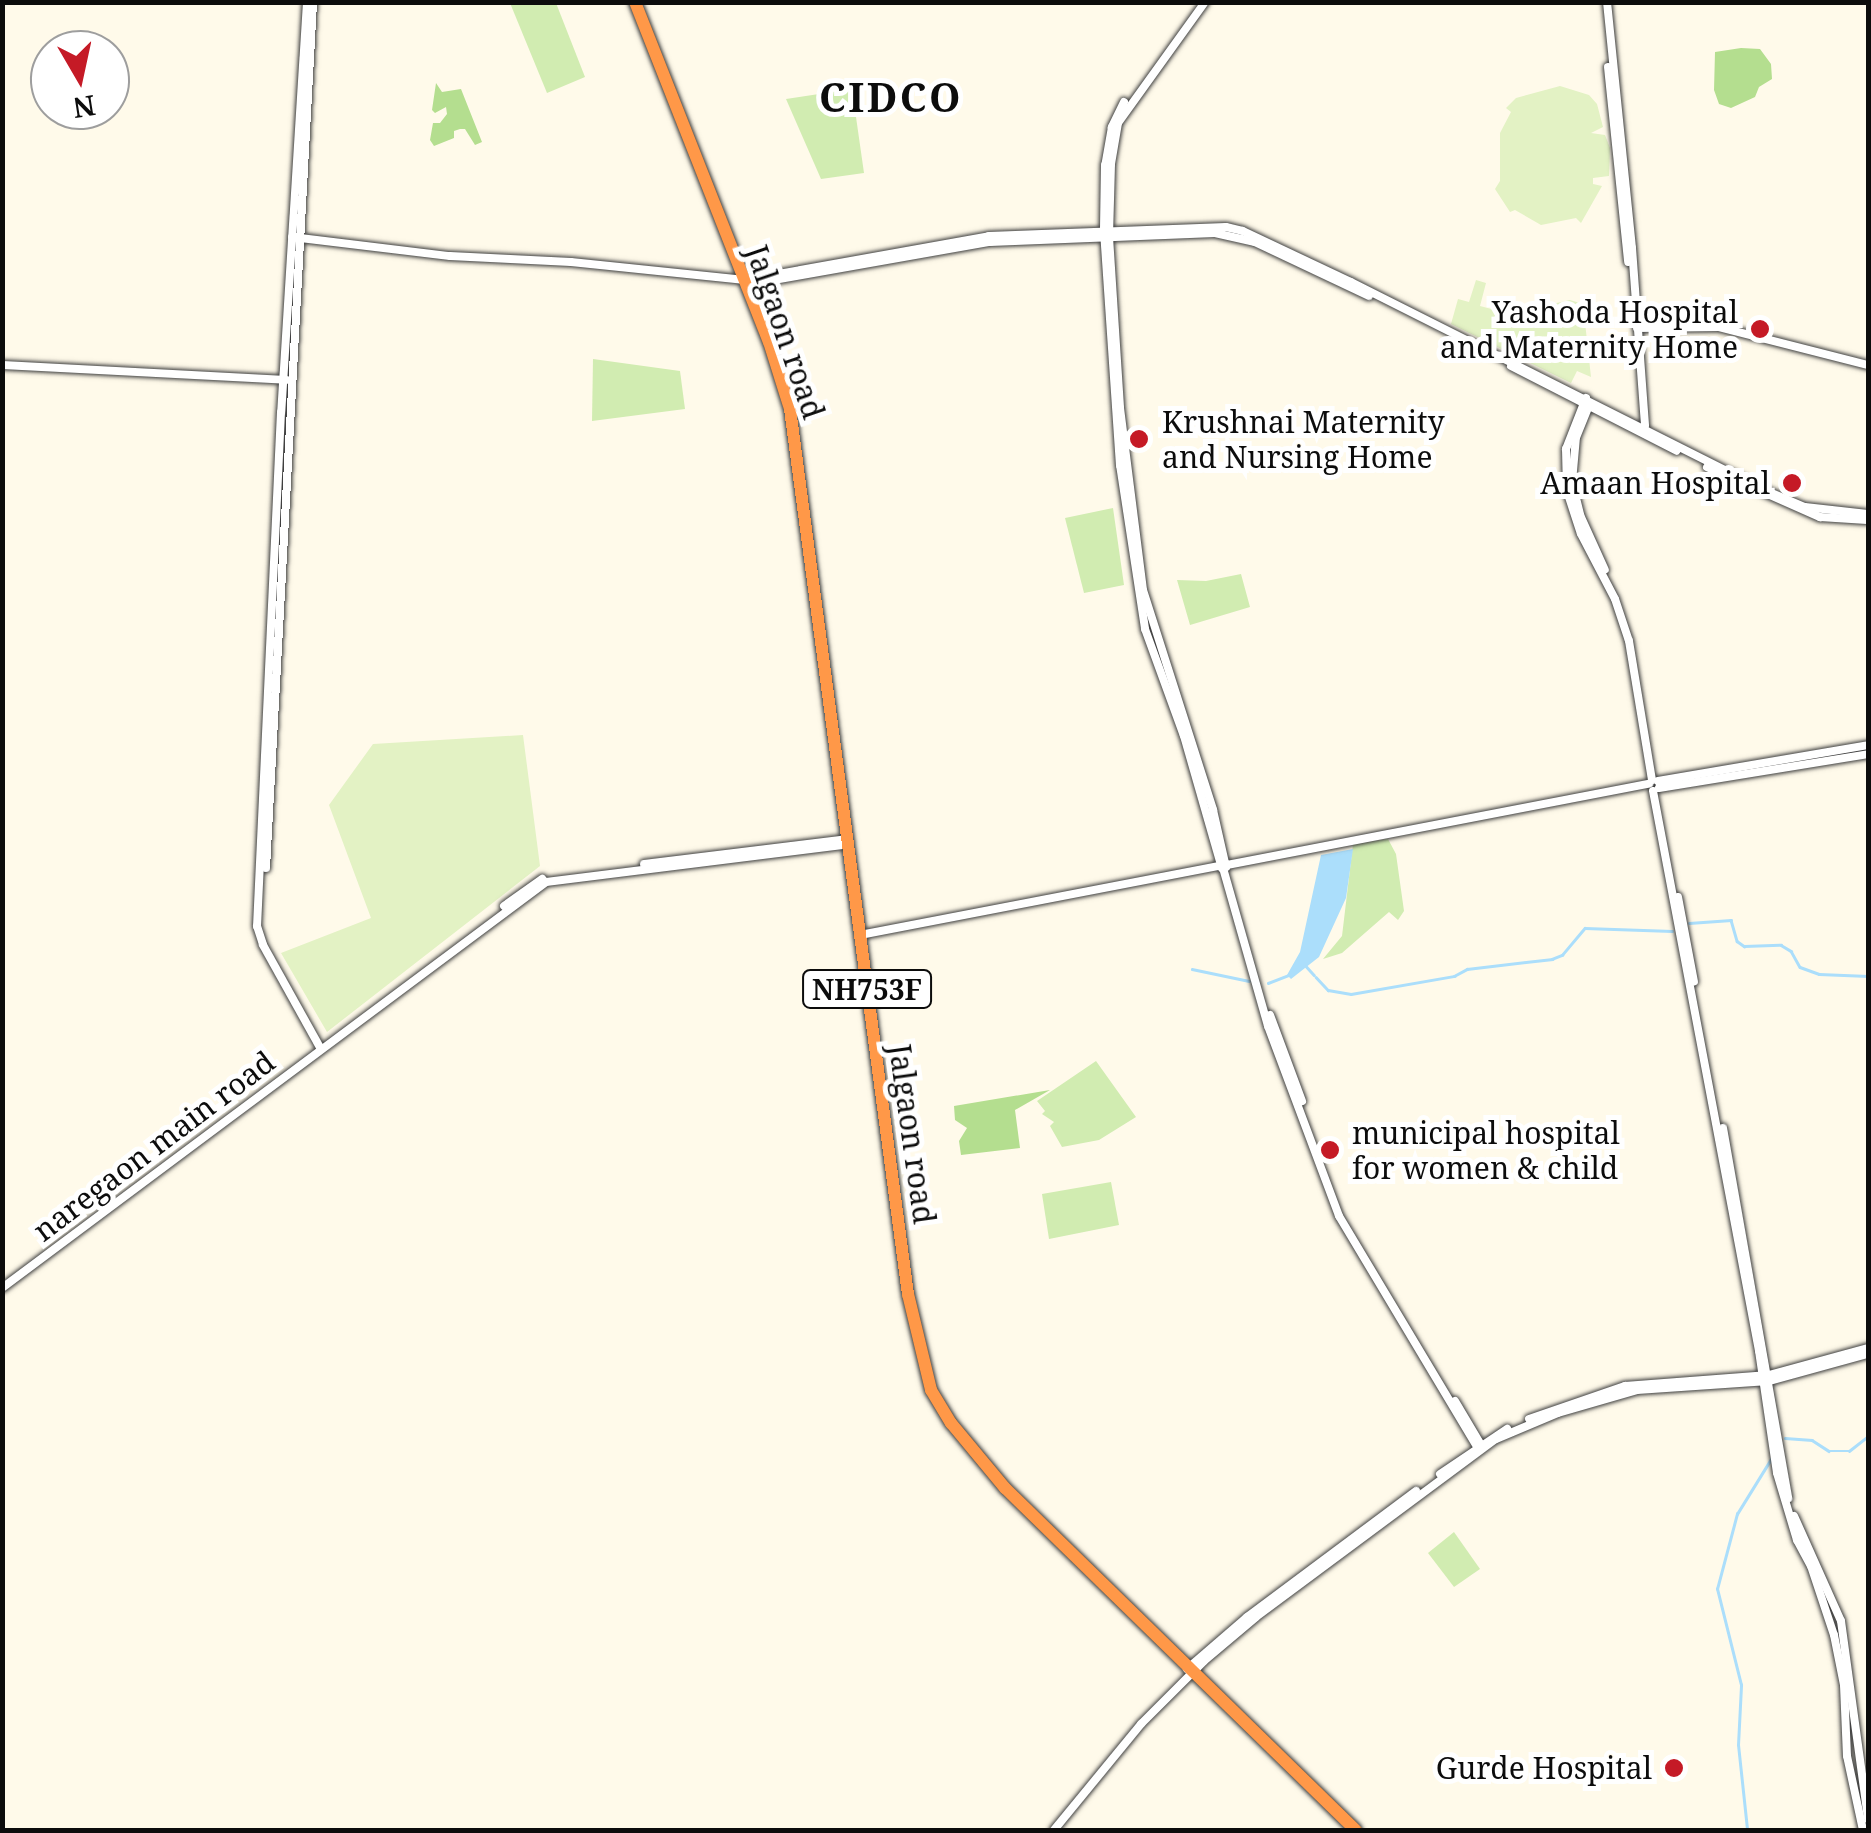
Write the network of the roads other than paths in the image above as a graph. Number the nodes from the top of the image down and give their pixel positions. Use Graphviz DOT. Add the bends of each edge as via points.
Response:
graph roads {
  1 [pos="310,2"];
  2 [pos="631,2"];
  3 [pos="1202,2"];
  4 [pos="1604,2"];
  5 [pos="1107,234"];
  6 [pos="297,240"];
  7 [pos="743,282"];
  8 [pos="1636,328"];
  9 [pos="2,365"];
  10 [pos="1868,365"];
  11 [pos="288,380"];
  12 [pos="1588,400"];
  13 [pos="1642,429"];
  14 [pos="1868,517"];
  15 [pos="1868,744"];
  16 [pos="1868,754"];
  17 [pos="1655,785"];
  18 [pos="845,842"];
  19 [pos="1224,866"];
  20 [pos="860,935"];
  21 [pos="326,1046"];
  22 [pos="2,1288"];
  23 [pos="1868,1351"];
  24 [pos="1766,1378"];
  25 [pos="1480,1446"];
  26 [pos="1188,1673"];
  27 [pos="1868,1819"];
  28 [pos="1054,1830"];
  29 [pos="1346,1830"];
  30 [pos="1356,1830"];
  31 [pos="1862,1830"];
  1 -- 6 [label="street"];
  2 -- 7 [label="highway, Jalgaon road / NH753F"];
  3 -- 5 [label="street" via="1119,108 1105,164"];
  4 -- 8 [label="street"];
  5 -- 7 [label="street" via="989,236"];
  5 -- 12 [label="street" via="1236,236"];
  5 -- 19 [label="street" via="1143,590 1196,752"];
  6 -- 7 [label="street"];
  6 -- 11 [label="street"];
  7 -- 18 [label="highway, Jalgaon road / NH753F" via="785,418"];
  8 -- 10 [label="street" via="1719,327"];
  8 -- 13 [label="street"];
  9 -- 11 [label="street"];
  11 -- 21 [label="street" via="262,931"];
  12 -- 13 [label="street"];
  12 -- 17 [label="street" via="1573,452 1574,498 1630,628"];
  13 -- 14 [label="street" via="1805,507"];
  15 -- 17 [label="street"];
  16 -- 17 [label="street"];
  17 -- 19 [label="street"];
  17 -- 24 [label="street"];
  18 -- 20 [label="highway, Jalgaon road / NH753F"];
  18 -- 21 [label="street, naregaon main road" via="546,882"];
  18 -- 26 [label="highway, Jalgaon road / NH753F" via="904,1312 934,1411 983,1476"];
  19 -- 20 [label="street"];
  19 -- 25 [label="street" via="1342,1213"];
  20 -- 26 [label="highway, Jalgaon road / NH753F" via="908,1294 931,1390 1005,1488"];
  21 -- 22 [label="street, naregaon main road"];
  23 -- 24 [label="street"];
  24 -- 25 [label="street" via="1625,1386 1540,1414"];
  24 -- 27 [label="street" via="1790,1507 1831,1591 1847,1647"];
  24 -- 31 [label="street" via="1781,1491 1834,1635"];
  25 -- 26 [label="street" via="1266,1603"];
  26 -- 28 [label="street"];
  26 -- 29 [label="highway, Jalgaon road / NH753F"];
  26 -- 30 [label="highway, Jalgaon road / NH753F"];
}
